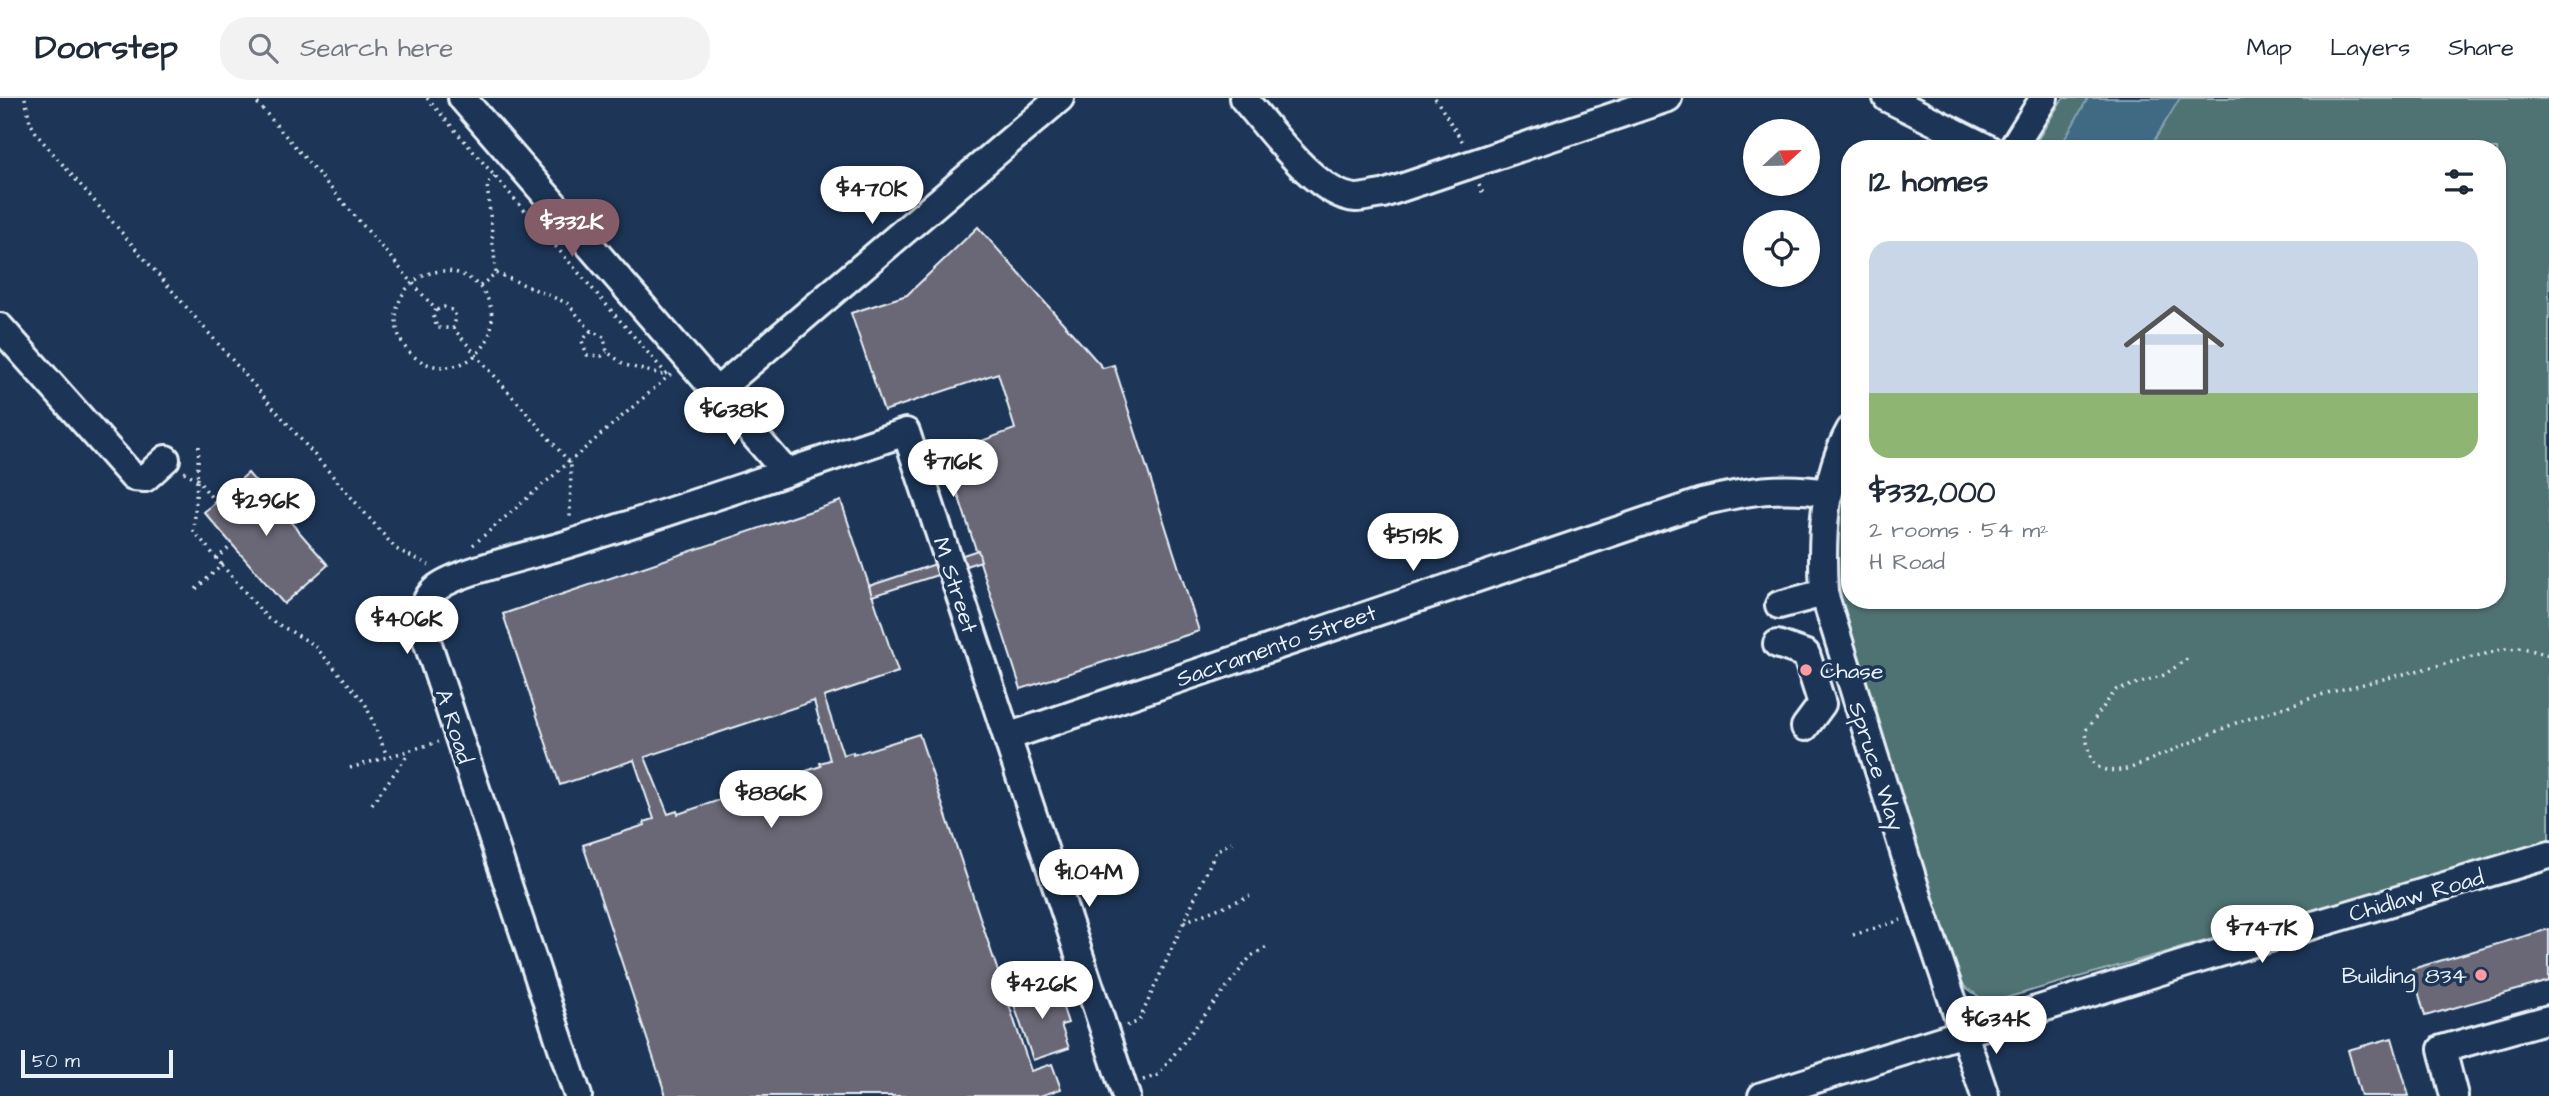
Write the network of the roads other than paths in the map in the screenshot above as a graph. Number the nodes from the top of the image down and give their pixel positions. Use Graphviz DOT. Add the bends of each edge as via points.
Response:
graph roads {
  1 [pos="462,98"];
  2 [pos="1060,98"];
  3 [pos="1243,98"];
  4 [pos="1668,98"];
  5 [pos="1887,98"];
  6 [pos="2044,98"];
  7 [pos="1971,140"];
  8 [pos="2018,140"];
  9 [pos="0,327"];
  10 [pos="717,391"];
  11 [pos="1841,457"];
  12 [pos="171,463"];
  13 [pos="786,472"];
  14 [pos="1829,493"];
  15 [pos="1824,593"];
  16 [pos="1779,605"];
  17 [pos="1777,644"];
  18 [pos="1805,727"];
  19 [pos="1007,737"];
  20 [pos="2549,855"];
  21 [pos="2549,1019"];
  22 [pos="1962,1032"];
  23 [pos="1125,1092"];
  24 [pos="578,1096"];
  25 [pos="1762,1096"];
  26 [pos="1985,1096"];
  27 [pos="2454,1096"];
  1 -- 10 [label="street"];
  2 -- 10 [label="street"];
  3 -- 4 [label="street" via="1314,178 1355,198 1383,194"];
  5 -- 7 [label="street"];
  6 -- 8 [label="street"];
  9 -- 12 [label="street" via="133,477 145,478"];
  10 -- 13 [label="street"];
  11 -- 14 [label="street, Spruce Way"];
  13 -- 19 [label="street, M Street" via="906,432"];
  13 -- 24 [label="street, A Road" via="449,580 431,593 422,617"];
  14 -- 15 [label="street, Spruce Way"];
  14 -- 19 [label="street, Sacramento Street" via="1760,488 1702,502"];
  15 -- 16 [label="street"];
  15 -- 22 [label="street, Spruce Way"];
  17 -- 18 [label="street" via="1806,654 1822,704"];
  19 -- 23 [label="street"];
  20 -- 22 [label="street, Chidlaw Road"];
  21 -- 27 [label="street" via="2442,1049"];
  22 -- 25 [label="street, Chidlaw Road"];
  22 -- 26 [label="street, Spruce Way"];
}
